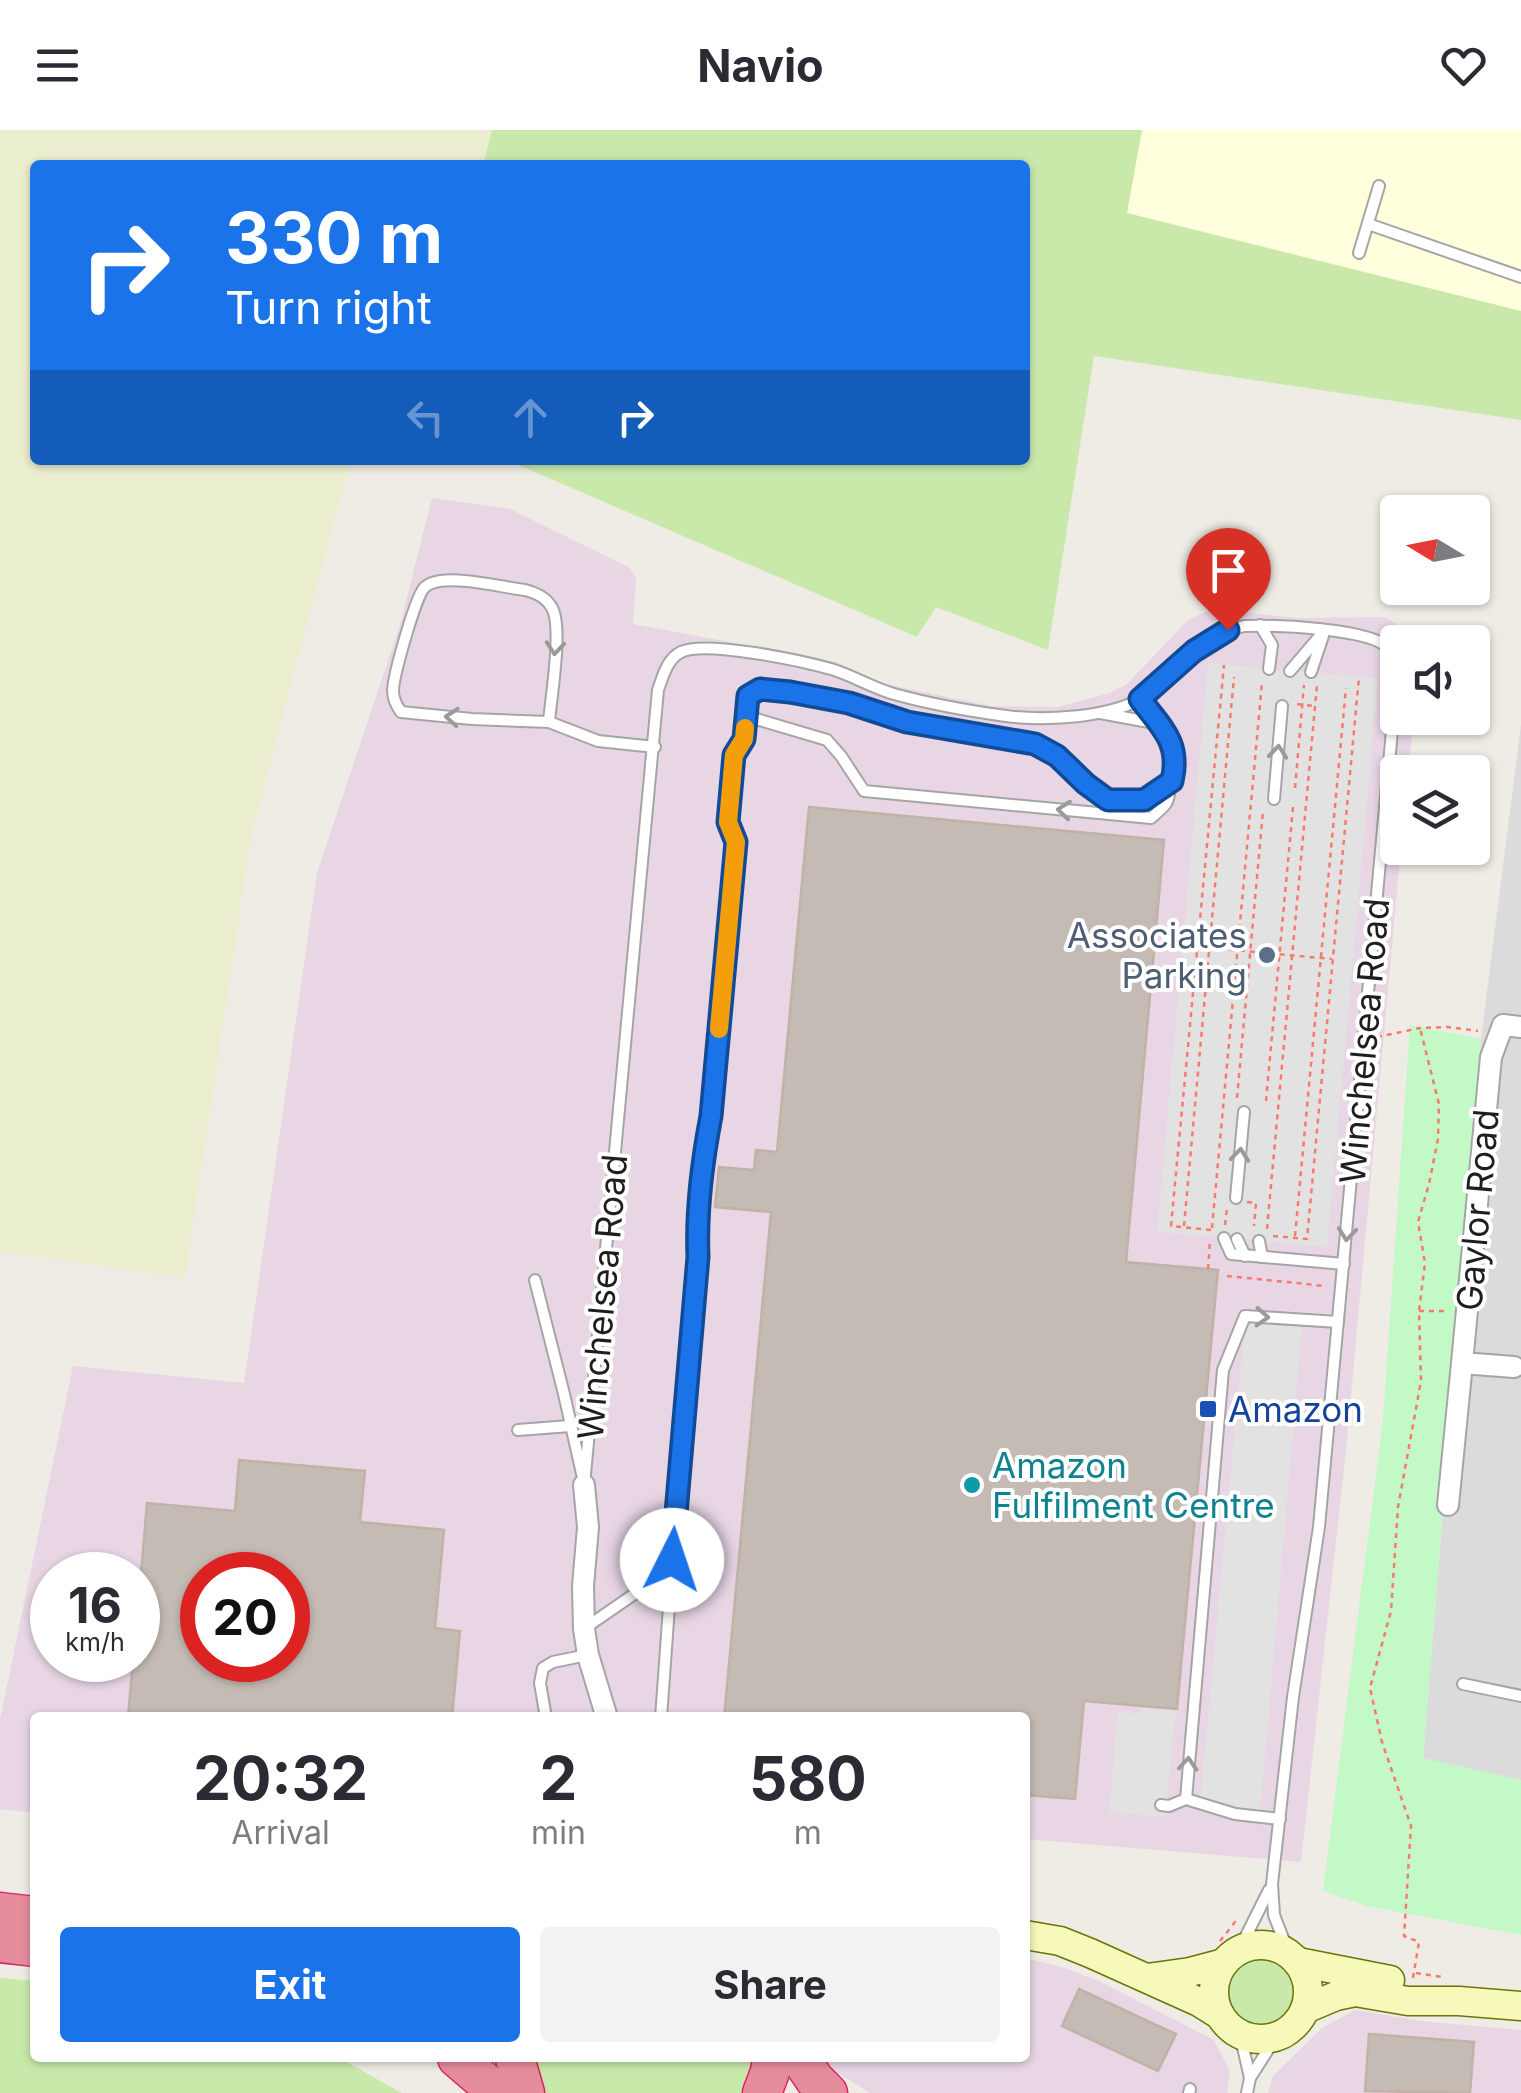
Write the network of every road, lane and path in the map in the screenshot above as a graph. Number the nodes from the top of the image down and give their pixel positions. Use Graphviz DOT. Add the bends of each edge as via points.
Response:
graph roads {
  1 [pos="1379,186"];
  2 [pos="1368,224"];
  3 [pos="1358,253"];
  4 [pos="1521,276"];
  5 [pos="1260,626"];
  6 [pos="1325,630"];
  7 [pos="1224,664"];
  8 [pos="1269,669"];
  9 [pos="1290,671"];
  10 [pos="1308,672"];
  11 [pos="1359,677"];
  12 [pos="1234,678"];
  13 [pos="1262,680"];
  14 [pos="1317,685"];
  15 [pos="1346,688"];
  16 [pos="1140,699"];
  17 [pos="1282,706"];
  18 [pos="1099,713"];
  19 [pos="746,716"];
  20 [pos="549,722"];
  21 [pos="1162,728"];
  22 [pos="654,747"];
  23 [pos="1172,781"];
  24 [pos="1294,788"];
  25 [pos="1269,802"];
  26 [pos="1293,807"];
  27 [pos="1197,946"];
  28 [pos="1208,948"];
  29 [pos="1238,950"];
  30 [pos="1250,951"];
  31 [pos="1280,954"];
  32 [pos="1292,955"];
  33 [pos="1321,958"];
  34 [pos="1333,959"];
  35 [pos="1512,1026"];
  36 [pos="1420,1028"];
  37 [pos="1384,1037"];
  38 [pos="1237,1098"];
  39 [pos="1266,1101"];
  40 [pos="1244,1112"];
  41 [pos="1236,1198"];
  42 [pos="1184,1228"];
  43 [pos="1211,1230"];
  44 [pos="1230,1238"];
  45 [pos="1295,1238"];
  46 [pos="1258,1241"];
  47 [pos="1262,1257"];
  48 [pos="1344,1264"];
  49 [pos="1208,1269"];
  50 [pos="1227,1276"];
  51 [pos="534,1280"];
  52 [pos="1342,1287"];
  53 [pos="1420,1311"];
  54 [pos="1468,1312"];
  55 [pos="1338,1322"];
  56 [pos="1462,1362"];
  57 [pos="1514,1367"];
  58 [pos="570,1426"];
  59 [pos="518,1430"];
  60 [pos="584,1485"];
  61 [pos="1448,1505"];
  62 [pos="672,1560"];
  63 [pos="584,1629"];
  64 [pos="588,1655"];
  65 [pos="1463,1684"];
  66 [pos="1521,1696"];
  67 [pos="545,1712"];
  68 [pos="605,1712"];
  69 [pos="661,1712"];
  70 [pos="1186,1800"];
  71 [pos="1160,1805"];
  72 [pos="1280,1819"];
  73 [pos="1272,1884"];
  74 [pos="0,1912"];
  75 [pos="30,1915"];
  76 [pos="1030,1936"];
  77 [pos="0,1943"];
  78 [pos="30,1946"];
  79 [pos="1229,1946"];
  80 [pos="1294,1958"];
  81 [pos="1414,1973"];
  82 [pos="1146,1978"];
  83 [pos="1458,2001"];
  84 [pos="1521,2006"];
  85 [pos="1307,2019"];
  86 [pos="1230,2025"];
  87 [pos="1282,2042"];
  88 [pos="462,2062"];
  89 [pos="515,2062"];
  90 [pos="771,2062"];
  91 [pos="803,2062"];
  92 [pos="1250,2078"];
  93 [pos="498,2093"];
  94 [pos="525,2093"];
  95 [pos="762,2093"];
  96 [pos="828,2093"];
  97 [pos="1247,2093"];
  1 -- 2 [label="lane"];
  2 -- 3 [label="lane"];
  2 -- 4 [label="lane"];
  5 -- 6 [label="lane, Winchelsea Road"];
  5 -- 8 [label="lane" via="1272,645"];
  5 -- 16 [label="lane, Winchelsea Road" via="1208,640"];
  6 -- 9 [label="lane"];
  6 -- 10 [label="lane"];
  6 -- 48 [label="lane, Winchelsea Road, one-way" via="1381,642 1396,668"];
  7 -- 27 [label="path"];
  10 -- 24 [label="path"];
  11 -- 34 [label="path"];
  12 -- 28 [label="path"];
  13 -- 29 [label="path"];
  14 -- 32 [label="path"];
  15 -- 33 [label="path"];
  16 -- 18 [label="lane, Winchelsea Road"];
  16 -- 21 [label="lane"];
  25 -- 17 [label="lane, one-way"];
  18 -- 21 [label="lane"];
  18 -- 22 [label="lane, Winchelsea Road" via="1005,716 899,696 798,662 734,650 683,650 658,690"];
  19 -- 23 [label="lane" via="748,696 760,689 790,692 907,722 1035,744 1108,800 1144,800"];
  23 -- 19 [label="lane, one-way" via="1168,803 1151,818 864,791 827,740"];
  19 -- 62 [label="lane" via="734,755 728,822 736,842"];
  20 -- 20 [label="lane, one-way" via="413,714 395,705 398,664 424,587 458,582 525,590 546,600 557,628"];
  20 -- 22 [label="lane" via="598,742"];
  21 -- 23 [label="lane" via="1175,751"];
  22 -- 60 [label="lane, Winchelsea Road"];
  25 -- 30 [label="path"];
  26 -- 31 [label="path"];
  27 -- 28 [label="path"];
  27 -- 42 [label="path" via="1171,1226"];
  28 -- 29 [label="path"];
  28 -- 42 [label="path"];
  29 -- 30 [label="path"];
  29 -- 43 [label="path"];
  30 -- 31 [label="path"];
  30 -- 38 [label="path"];
  31 -- 32 [label="path"];
  31 -- 39 [label="path"];
  32 -- 33 [label="path"];
  32 -- 45 [label="path" via="1266,1235"];
  33 -- 34 [label="path"];
  33 -- 45 [label="path"];
  34 -- 45 [label="path" via="1308,1239"];
  35 -- 36 [label="path" via="1486,1032"];
  35 -- 54 [label="street, Gaylor Road" via="1491,1057"];
  36 -- 37 [label="path"];
  36 -- 53 [label="path" via="1439,1104 1438,1140 1418,1222 1426,1263"];
  41 -- 40 [label="lane, one-way"];
  42 -- 43 [label="path"];
  43 -- 49 [label="path"];
  44 -- 47 [label="lane" via="1231,1254"];
  46 -- 47 [label="lane"];
  47 -- 48 [label="lane"];
  48 -- 52 [label="lane, Winchelsea Road"];
  50 -- 52 [label="path"];
  51 -- 58 [label="lane"];
  52 -- 55 [label="lane, Winchelsea Road"];
  53 -- 54 [label="path"];
  53 -- 81 [label="path" via="1420,1381 1398,1508 1392,1612 1370,1688 1411,1826 1404,1936 1419,1942"];
  54 -- 56 [label="street, Gaylor Road"];
  70 -- 55 [label="lane, one-way" via="1223,1370 1245,1316"];
  55 -- 72 [label="lane, Winchelsea Road" via="1318,1539"];
  56 -- 57 [label="street, Gaylor Road"];
  56 -- 61 [label="street"];
  58 -- 59 [label="lane"];
  58 -- 60 [label="lane"];
  60 -- 63 [label="street"];
  62 -- 63 [label="lane"];
  62 -- 69 [label="lane"];
  63 -- 64 [label="street"];
  64 -- 67 [label="lane" via="543,1668"];
  64 -- 68 [label="street"];
  65 -- 66 [label="lane"];
  70 -- 71 [label="lane"];
  70 -- 72 [label="lane"];
  72 -- 73 [label="lane, Winchelsea Road"];
  73 -- 79 [label="lane, Winchelsea Road"];
  73 -- 80 [label="lane, Winchelsea Road" via="1274,1915"];
  74 -- 75 [label="highway"];
  76 -- 82 [label="street" via="1060,1941"];
  77 -- 78 [label="highway"];
  79 -- 80 [label="street" via="1270,1945"];
  79 -- 82 [label="street" via="1190,1972"];
  79 -- 86 [label="street" via="1214,1988"];
  80 -- 83 [label="street"];
  80 -- 85 [label="street" via="1306,1976"];
  82 -- 86 [label="street"];
  83 -- 84 [label="street"];
  83 -- 85 [label="street" via="1356,1992 1336,1996"];
  85 -- 87 [label="path"];
  85 -- 87 [label="street"];
  86 -- 87 [label="street" via="1252,2038"];
  86 -- 92 [label="lane"];
  87 -- 92 [label="lane"];
  88 -- 93 [label="highway"];
  89 -- 94 [label="highway"];
  90 -- 95 [label="highway"];
  91 -- 96 [label="highway"];
  92 -- 97 [label="lane"];
}
